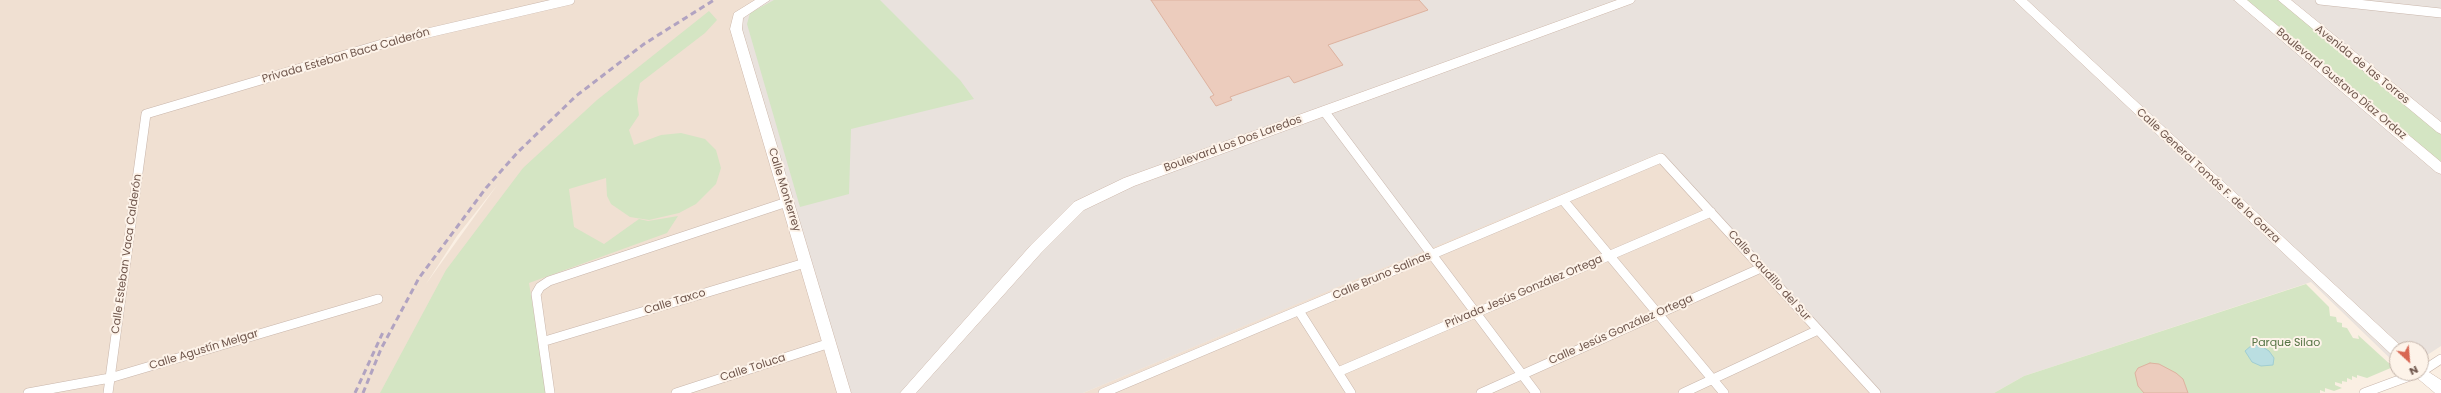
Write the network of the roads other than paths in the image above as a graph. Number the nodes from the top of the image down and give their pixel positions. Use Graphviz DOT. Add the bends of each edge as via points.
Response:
graph roads {
  1 [pos="570,0"];
  2 [pos="764,0"];
  3 [pos="1629,0"];
  4 [pos="2020,0"];
  5 [pos="2240,0"];
  6 [pos="2284,0"];
  7 [pos="2320,0"];
  8 [pos="2441,13"];
  9 [pos="1324,111"];
  10 [pos="146,114"];
  11 [pos="2441,129"];
  12 [pos="1661,158"];
  13 [pos="2441,169"];
  14 [pos="1563,200"];
  15 [pos="787,202"];
  16 [pos="1710,212"];
  17 [pos="1432,255"];
  18 [pos="1609,256"];
  19 [pos="805,262"];
  20 [pos="1761,268"];
  21 [pos="378,299"];
  22 [pos="1299,311"];
  23 [pos="1476,313"];
  24 [pos="1658,314"];
  25 [pos="1818,330"];
  26 [pos="544,341"];
  27 [pos="830,343"];
  28 [pos="2389,344"];
  29 [pos="2441,359"];
  30 [pos="2429,367"];
  31 [pos="1338,372"];
  32 [pos="1522,374"];
  33 [pos="110,378"];
  34 [pos="1712,379"];
  35 [pos="2429,380"];
  36 [pos="2398,381"];
  37 [pos="2441,389"];
  38 [pos="28,393"];
  39 [pos="108,393"];
  40 [pos="550,393"];
  41 [pos="676,393"];
  42 [pos="844,393"];
  43 [pos="907,393"];
  44 [pos="1103,393"];
  45 [pos="1351,393"];
  46 [pos="1481,393"];
  47 [pos="1536,393"];
  48 [pos="1683,393"];
  49 [pos="1724,393"];
  50 [pos="1876,393"];
  51 [pos="2364,393"];
  1 -- 10 [label="street, Privada Esteban Baca Calderón" via="389,42"];
  2 -- 15 [label="street, Calle Monterrey" via="738,16 736,30"];
  3 -- 9 [label="street, Boulevard Los Dos Laredos"];
  4 -- 28 [label="street, Calle General Tomás F. de la Garza"];
  5 -- 13 [label="street, Boulevard Gustavo Díaz Ordaz"];
  6 -- 11 [label="street, Avenida de las Torres"];
  7 -- 8 [label="street"];
  9 -- 17 [label="street"];
  9 -- 43 [label="street, Boulevard Los Dos Laredos" via="1129,182 1079,206 1036,249"];
  10 -- 33 [label="street, Calle Esteban Vaca Calderón"];
  12 -- 14 [label="street, Calle Bruno Salinas"];
  12 -- 16 [label="street, Calle Caudillo del Sur"];
  14 -- 17 [label="street, Calle Bruno Salinas"];
  14 -- 18 [label="street"];
  15 -- 19 [label="street, Calle Monterrey"];
  15 -- 26 [label="street" via="548,281 536,294"];
  16 -- 18 [label="street, Privada Jesús González Ortega"];
  16 -- 20 [label="street, Calle Caudillo del Sur"];
  17 -- 22 [label="street, Calle Bruno Salinas"];
  17 -- 23 [label="street"];
  18 -- 23 [label="street, Privada Jesús González Ortega"];
  18 -- 24 [label="street"];
  19 -- 26 [label="street, Calle Taxco"];
  19 -- 27 [label="street, Calle Monterrey"];
  20 -- 24 [label="street, Calle Jesús González Ortega"];
  20 -- 25 [label="street, Calle Caudillo del Sur"];
  21 -- 33 [label="street, Calle Agustín Melgar"];
  22 -- 31 [label="street"];
  22 -- 44 [label="street, Calle Bruno Salinas"];
  23 -- 31 [label="street, Privada Jesús González Ortega"];
  23 -- 32 [label="street"];
  24 -- 32 [label="street, Calle Jesús González Ortega"];
  24 -- 34 [label="street"];
  25 -- 34 [label="street"];
  25 -- 50 [label="street, Calle Caudillo del Sur"];
  26 -- 40 [label="street"];
  27 -- 41 [label="street, Calle Toluca"];
  27 -- 42 [label="street, Calle Monterrey"];
  29 -- 30 [label="street"];
  31 -- 45 [label="street"];
  32 -- 46 [label="street, Calle Jesús González Ortega"];
  32 -- 47 [label="street"];
  33 -- 38 [label="street, Calle Agustín Melgar"];
  33 -- 39 [label="street, Calle Esteban Vaca Calderón"];
  34 -- 48 [label="street"];
  34 -- 49 [label="street"];
  35 -- 37 [label="street"];
  36 -- 51 [label="street"];
}
